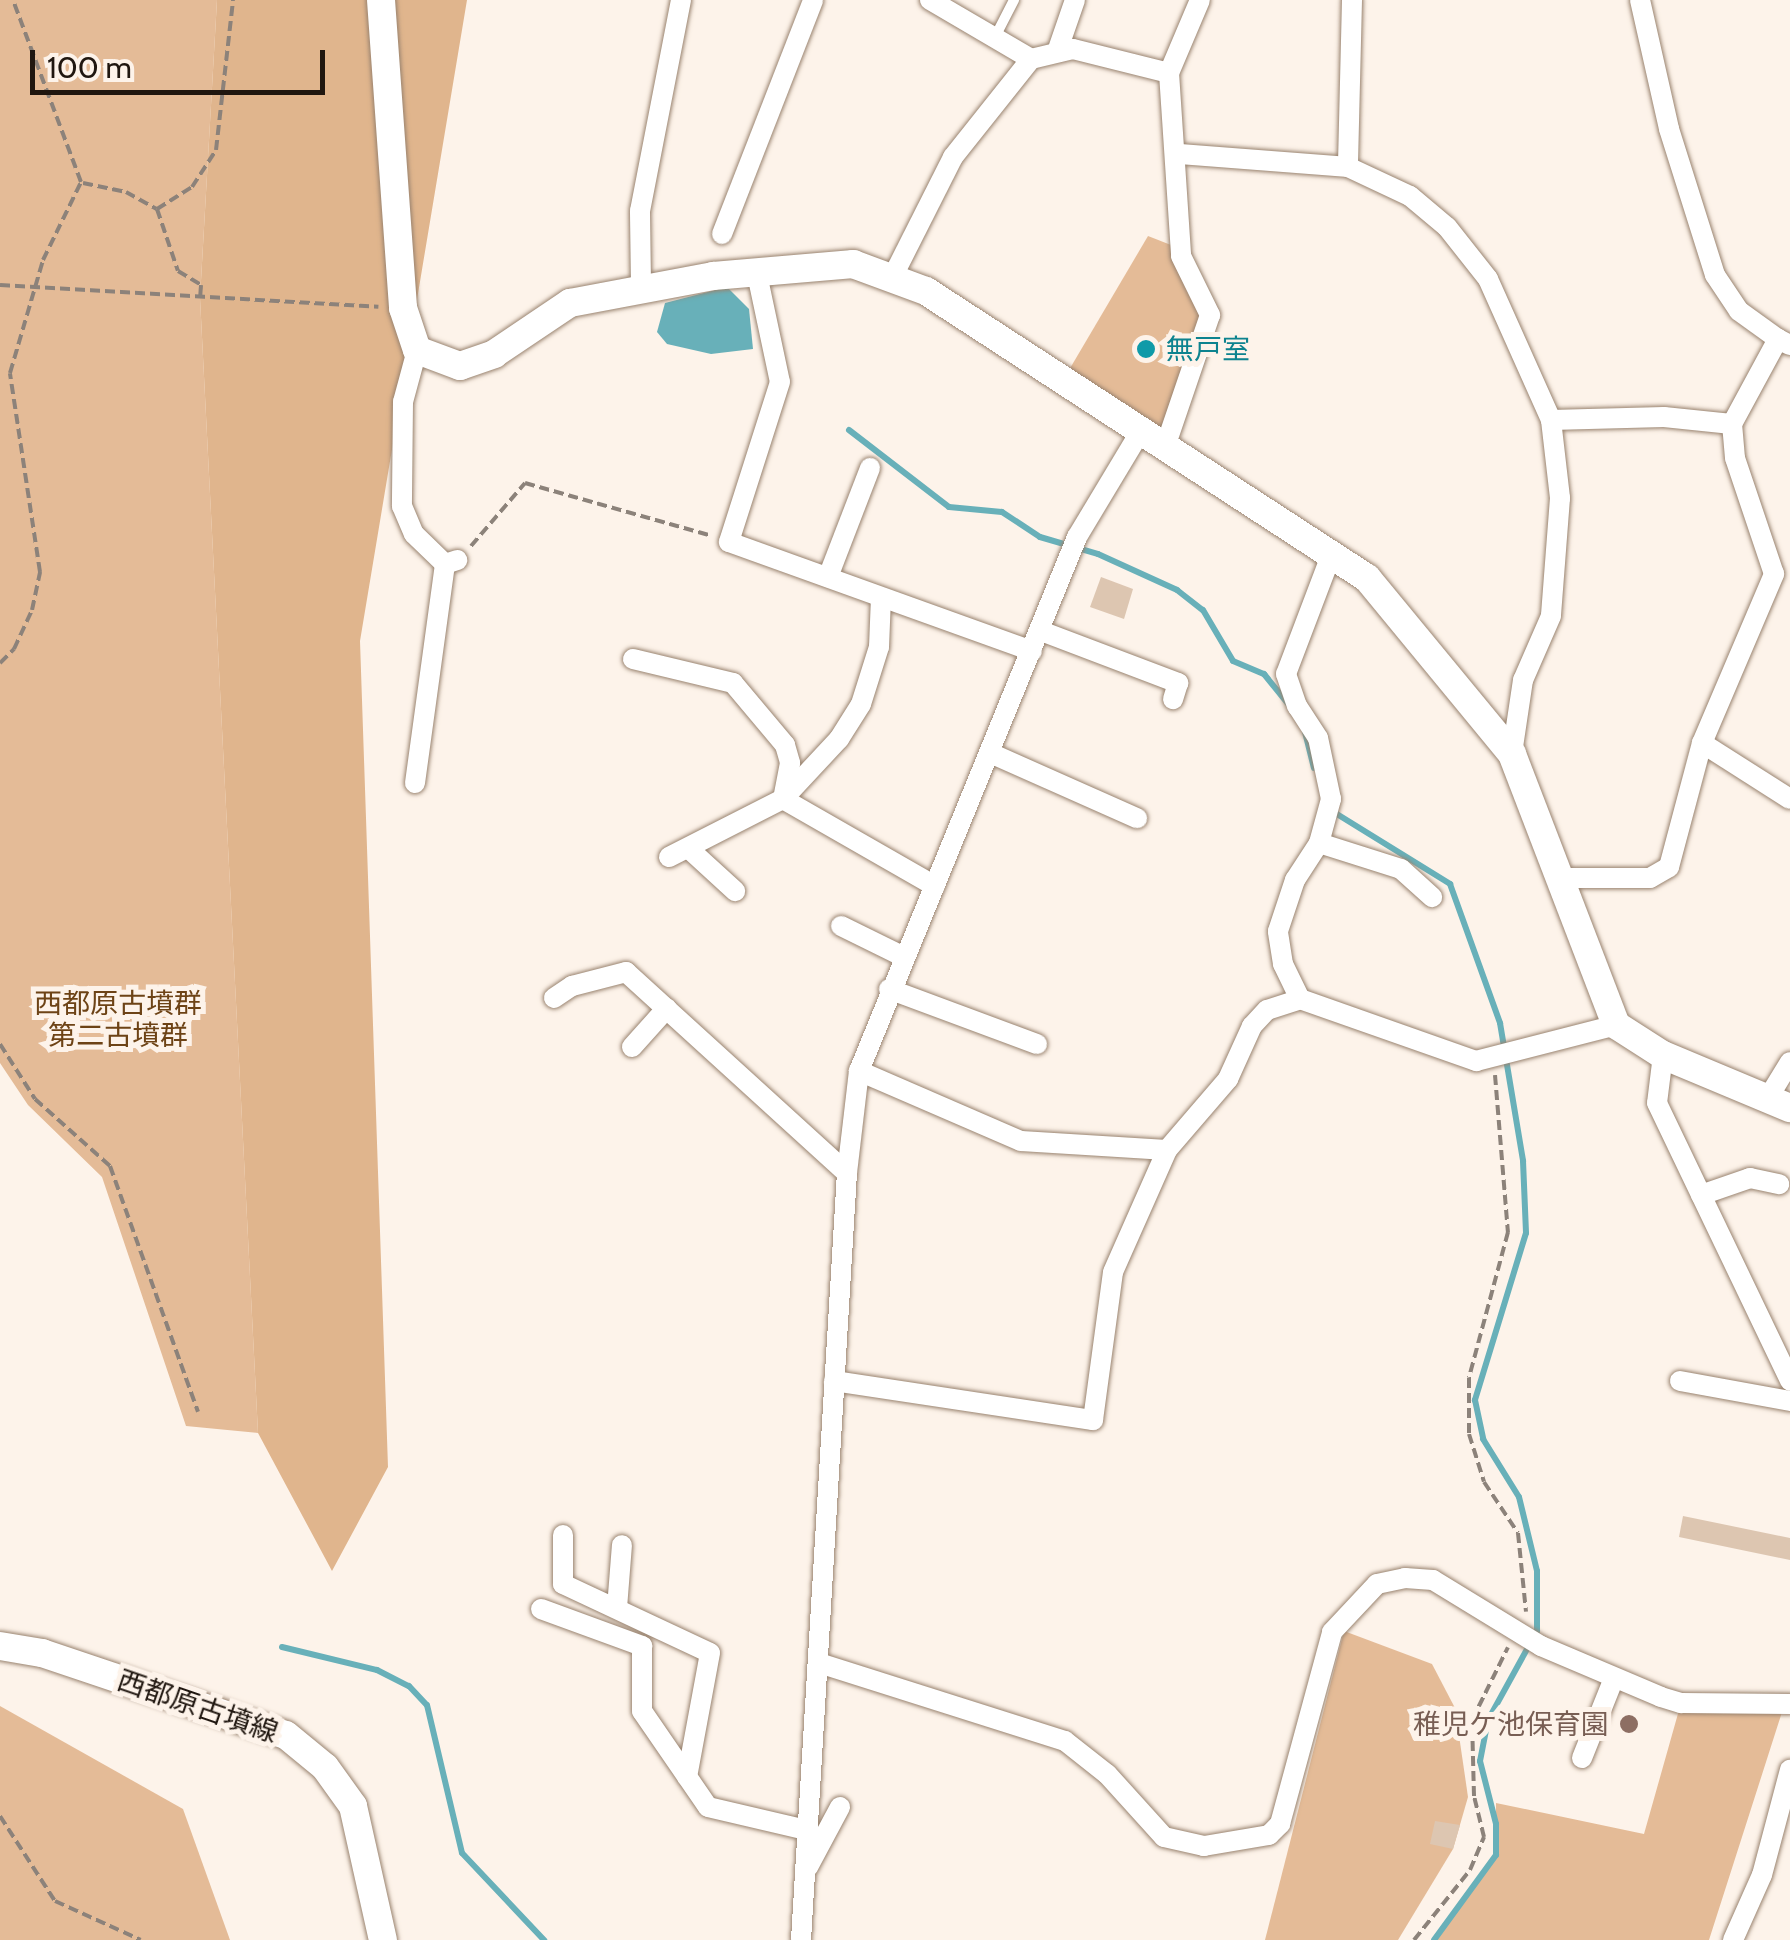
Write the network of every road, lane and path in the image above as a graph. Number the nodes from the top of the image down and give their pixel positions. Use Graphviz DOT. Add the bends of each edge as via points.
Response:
graph roads {
  1 [pos="13,0"];
  2 [pos="233,0"];
  3 [pos="382,0"];
  4 [pos="681,0"];
  5 [pos="813,0"];
  6 [pos="930,0"];
  7 [pos="1014,0"];
  8 [pos="1075,0"];
  9 [pos="1200,0"];
  10 [pos="1352,0"];
  11 [pos="1640,0"];
  12 [pos="994,38"];
  13 [pos="1058,49"];
  14 [pos="1031,59"];
  15 [pos="1170,74"];
  16 [pos="1180,154"];
  17 [pos="1348,168"];
  18 [pos="81,182"];
  19 [pos="156,209"];
  20 [pos="722,234"];
  21 [pos="757,274"];
  22 [pos="893,276"];
  23 [pos="0,285"];
  24 [pos="641,285"];
  25 [pos="200,298"];
  26 [pos="403,308"];
  27 [pos="1784,342"];
  28 [pos="417,350"];
  29 [pos="1551,420"];
  30 [pos="1732,424"];
  31 [pos="1140,434"];
  32 [pos="1165,447"];
  33 [pos="870,468"];
  34 [pos="729,542"];
  35 [pos="1332,554"];
  36 [pos="451,562"];
  37 [pos="1782,574"];
  38 [pos="828,577"];
  39 [pos="881,598"];
  40 [pos="1037,641"];
  41 [pos="634,658"];
  42 [pos="0,663"];
  43 [pos="1173,699"];
  44 [pos="1702,743"];
  45 [pos="990,753"];
  46 [pos="1512,754"];
  47 [pos="415,782"];
  48 [pos="1787,791"];
  49 [pos="782,799"];
  50 [pos="1137,818"];
  51 [pos="1323,834"];
  52 [pos="1561,878"];
  53 [pos="935,886"];
  54 [pos="735,891"];
  55 [pos="1432,896"];
  56 [pos="842,926"];
  57 [pos="904,957"];
  58 [pos="889,990"];
  59 [pos="554,998"];
  60 [pos="1300,998"];
  61 [pos="666,1008"];
  62 [pos="1616,1026"];
  63 [pos="0,1044"];
  64 [pos="1037,1044"];
  65 [pos="632,1047"];
  66 [pos="1502,1055"];
  67 [pos="1663,1055"];
  68 [pos="1790,1062"];
  69 [pos="860,1071"];
  70 [pos="1779,1103"];
  71 [pos="1167,1150"];
  72 [pos="847,1173"];
  73 [pos="1779,1184"];
  74 [pos="1701,1195"];
  75 [pos="834,1380"];
  76 [pos="1680,1381"];
  77 [pos="1790,1381"];
  78 [pos="1790,1401"];
  79 [pos="198,1412"];
  80 [pos="563,1534"];
  81 [pos="622,1545"];
  82 [pos="617,1608"];
  83 [pos="541,1609"];
  84 [pos="1520,1630"];
  85 [pos="0,1646"];
  86 [pos="819,1663"];
  87 [pos="1614,1678"];
  88 [pos="1790,1704"];
  89 [pos="1582,1758"];
  90 [pos="1790,1770"];
  91 [pos="687,1778"];
  92 [pos="840,1807"];
  93 [pos="0,1816"];
  94 [pos="806,1830"];
  95 [pos="807,1869"];
  96 [pos="141,1940"];
  97 [pos="383,1940"];
  98 [pos="801,1940"];
  99 [pos="1414,1940"];
  100 [pos="1733,1940"];
  1 -- 18 [label="path"];
  2 -- 19 [label="path" via="216,150 192,188"];
  3 -- 26 [label="street"];
  4 -- 24 [label="street" via="640,211"];
  5 -- 20 [label="street"];
  6 -- 12 [label="street"];
  7 -- 12 [label="lane"];
  8 -- 13 [label="street"];
  9 -- 15 [label="street"];
  10 -- 17 [label="street"];
  11 -- 27 [label="street" via="1669,129 1716,275 1739,311"];
  12 -- 14 [label="street"];
  13 -- 14 [label="street"];
  13 -- 15 [label="street"];
  14 -- 22 [label="street" via="953,157"];
  15 -- 16 [label="street"];
  16 -- 17 [label="street"];
  16 -- 32 [label="street" via="1181,256 1210,315"];
  17 -- 29 [label="street" via="1410,196 1447,227 1488,279"];
  18 -- 19 [label="path" via="126,192"];
  18 -- 42 [label="path" via="44,260 10,374 40,572 32,610"];
  19 -- 25 [label="path" via="178,271 201,284"];
  21 -- 22 [label="street" via="853,264"];
  21 -- 24 [label="street"];
  21 -- 34 [label="street" via="780,382"];
  22 -- 31 [label="street" via="926,291"];
  23 -- 25 [label="path"];
  24 -- 28 [label="street" via="570,304 494,354 460,366"];
  25 -- 26 [label="path"];
  26 -- 28 [label="street"];
  27 -- 30 [label="street"];
  28 -- 36 [label="street" via="403,402 402,506 414,534"];
  29 -- 30 [label="street" via="1664,417"];
  29 -- 46 [label="street" via="1560,498 1551,616 1524,680"];
  30 -- 37 [label="street" via="1735,458"];
  31 -- 32 [label="street"];
  31 -- 40 [label="street" via="1074,546"];
  32 -- 35 [label="street"];
  33 -- 38 [label="street"];
  34 -- 36 [label="path" via="524,483"];
  34 -- 38 [label="street"];
  35 -- 46 [label="street" via="1366,578"];
  35 -- 51 [label="street" via="1286,674 1296,706 1318,738 1331,799"];
  36 -- 47 [label="street"];
  37 -- 44 [label="street"];
  38 -- 39 [label="street"];
  39 -- 40 [label="street"];
  39 -- 49 [label="street" via="879,647 862,704"];
  40 -- 43 [label="street" via="1178,683"];
  40 -- 45 [label="street"];
  41 -- 49 [label="street" via="733,684 784,745 790,763"];
  44 -- 48 [label="street"];
  44 -- 52 [label="street" via="1669,867 1650,878"];
  45 -- 50 [label="street"];
  45 -- 53 [label="street"];
  46 -- 52 [label="street"];
  49 -- 53 [label="street"];
  49 -- 54 [label="street" via="679,852"];
  51 -- 55 [label="street" via="1401,869"];
  51 -- 60 [label="street" via="1295,880 1278,930 1283,964"];
  52 -- 62 [label="street"];
  53 -- 57 [label="street"];
  56 -- 57 [label="street"];
  57 -- 58 [label="street"];
  58 -- 64 [label="street"];
  58 -- 69 [label="street"];
  59 -- 61 [label="street" via="572,986 626,972"];
  60 -- 66 [label="street" via="1476,1061"];
  60 -- 71 [label="street" via="1267,1010 1252,1026 1228,1079"];
  61 -- 65 [label="street"];
  61 -- 72 [label="street"];
  62 -- 66 [label="street"];
  62 -- 67 [label="street"];
  63 -- 79 [label="path" via="35,1099 110,1166"];
  66 -- 84 [label="path" via="1508,1232 1469,1378 1469,1434 1484,1482 1518,1533 1527,1610"];
  67 -- 70 [label="street"];
  67 -- 74 [label="street" via="1657,1104"];
  68 -- 70 [label="street"];
  69 -- 71 [label="street" via="1021,1142"];
  69 -- 72 [label="street"];
  71 -- 75 [label="street" via="1113,1272 1092,1420"];
  72 -- 75 [label="street"];
  73 -- 74 [label="street" via="1750,1178"];
  74 -- 77 [label="street"];
  75 -- 86 [label="street"];
  76 -- 78 [label="street"];
  80 -- 82 [label="street" via="563,1584"];
  81 -- 82 [label="street"];
  82 -- 91 [label="street" via="710,1653"];
  83 -- 91 [label="street" via="642,1646 642,1711"];
  84 -- 86 [label="street" via="1432,1580 1378,1584 1332,1632 1280,1824 1270,1835 1204,1846 1164,1837 1107,1774 1065,1742"];
  84 -- 87 [label="street"];
  84 -- 99 [label="path" via="1472,1720 1474,1796 1484,1838 1470,1870"];
  85 -- 97 [label="street, 西都原古墳線" via="42,1653 286,1735 325,1767 353,1806"];
  86 -- 94 [label="street"];
  87 -- 88 [label="street" via="1681,1703"];
  87 -- 89 [label="street"];
  90 -- 100 [label="street" via="1762,1876"];
  91 -- 94 [label="street" via="708,1807"];
  92 -- 95 [label="street"];
  93 -- 96 [label="path" via="55,1901"];
  94 -- 95 [label="street"];
  95 -- 98 [label="street"];
}
